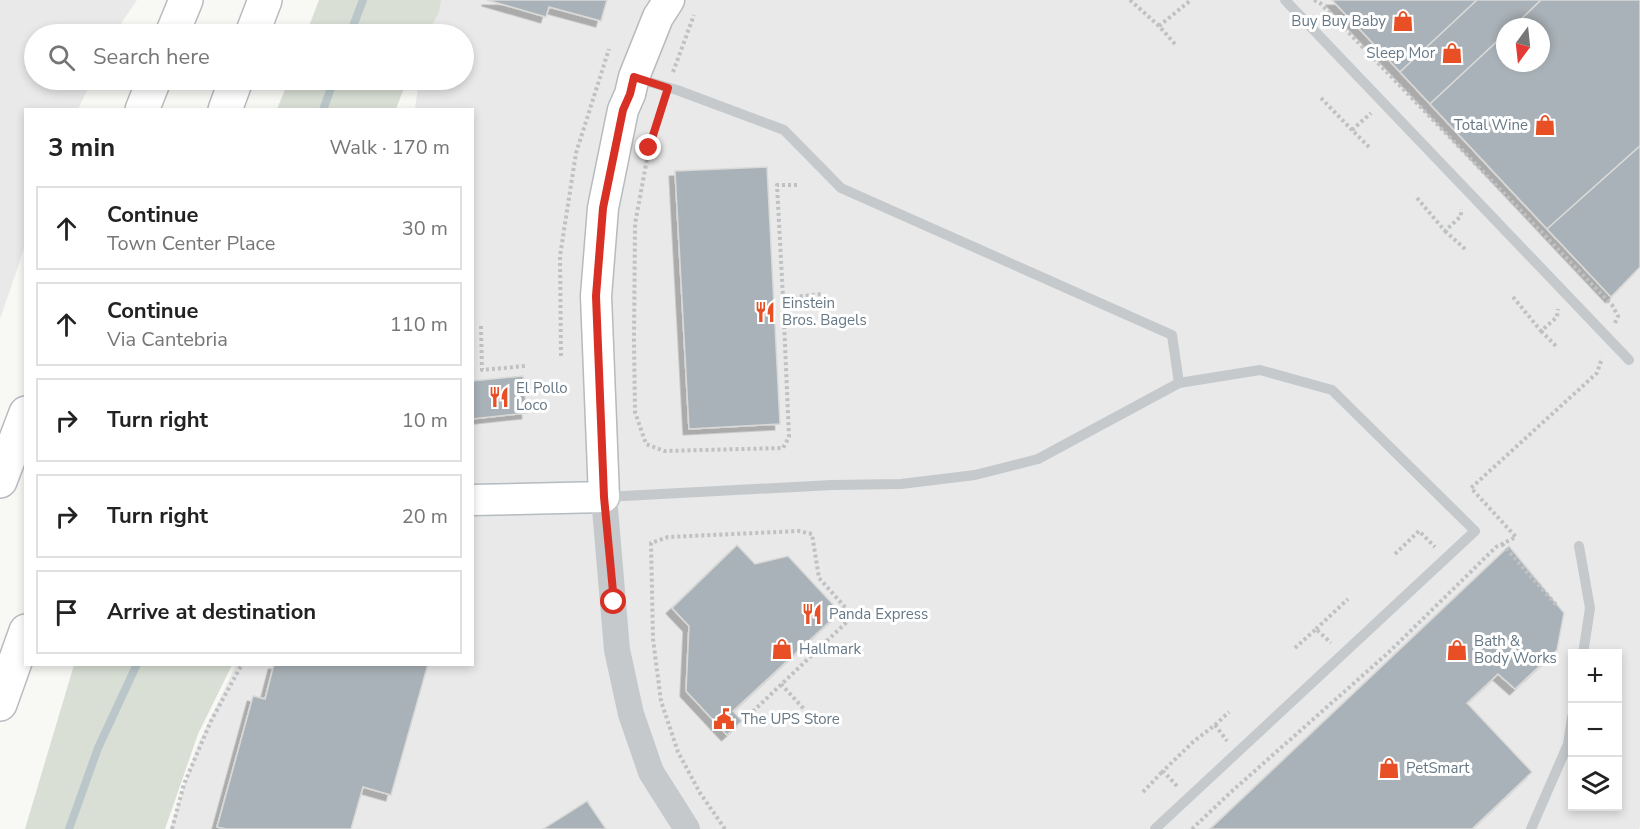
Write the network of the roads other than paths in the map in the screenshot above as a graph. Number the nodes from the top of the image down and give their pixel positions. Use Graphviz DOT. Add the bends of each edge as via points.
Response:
graph roads {
  1 [pos="186,0"];
  2 [pos="265,0"];
  3 [pos="1285,0"];
  4 [pos="682,5"];
  5 [pos="176,24"];
  6 [pos="256,24"];
  7 [pos="634,77"];
  8 [pos="150,90"];
  9 [pos="232,90"];
  10 [pos="143,108"];
  11 [pos="226,108"];
  12 [pos="1629,360"];
  13 [pos="1179,383"];
  14 [pos="23,427"];
  15 [pos="0,481"];
  16 [pos="604,497"];
  17 [pos="474,500"];
  18 [pos="1579,546"];
  19 [pos="24,637"];
  20 [pos="1583,649"];
  21 [pos="0,704"];
  22 [pos="1568,744"];
  23 [pos="687,829"];
  24 [pos="1155,829"];
  25 [pos="1531,829"];
  1 -- 5 [label="main road"];
  2 -- 6 [label="main road"];
  3 -- 12 [label="lane"];
  4 -- 7 [label="main road" via="658,17"];
  7 -- 13 [label="lane" via="784,130 841,188 1172,335"];
  7 -- 16 [label="main road" via="623,110 603,208 596,296"];
  8 -- 10 [label="main road"];
  9 -- 11 [label="main road"];
  13 -- 16 [label="lane" via="1038,459 975,475 901,484"];
  13 -- 24 [label="lane" via="1260,370 1332,390 1475,531"];
  14 -- 15 [label="main road"];
  16 -- 17 [label="main road"];
  16 -- 23 [label="street" via="617,650 630,714 651,771"];
  18 -- 20 [label="lane" via="1590,608"];
  19 -- 21 [label="main road"];
  22 -- 25 [label="lane"];
}
